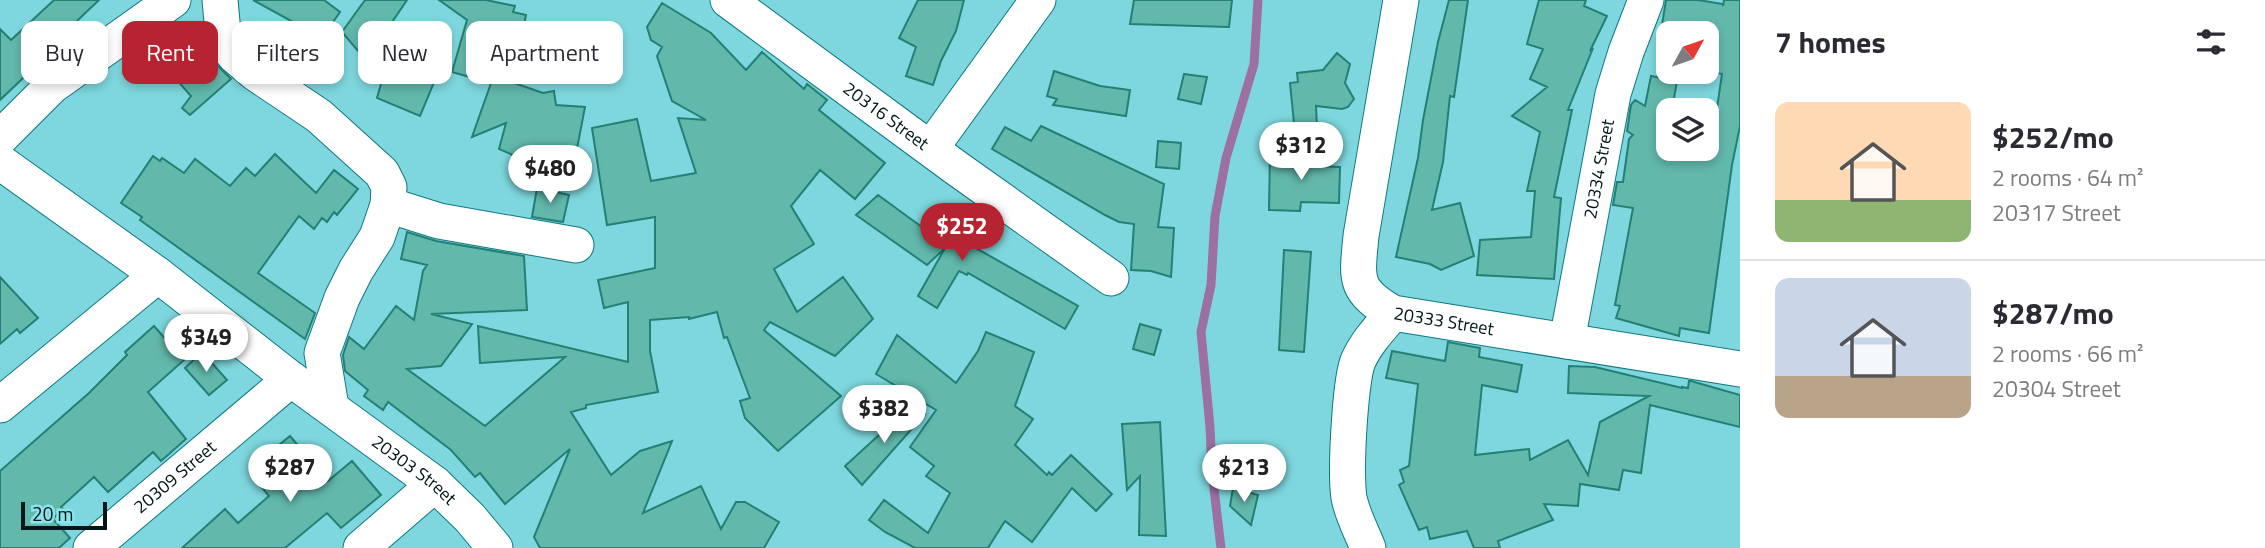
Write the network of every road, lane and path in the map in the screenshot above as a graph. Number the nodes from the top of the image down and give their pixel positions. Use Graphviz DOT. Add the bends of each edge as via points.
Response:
graph roads {
  1 [pos="173,0"];
  2 [pos="220,0"];
  3 [pos="728,0"];
  4 [pos="1038,0"];
  5 [pos="1401,0"];
  6 [pos="1646,0"];
  7 [pos="0,138"];
  8 [pos="931,148"];
  9 [pos="0,162"];
  10 [pos="388,205"];
  11 [pos="576,245"];
  12 [pos="158,275"];
  13 [pos="1111,278"];
  14 [pos="1393,313"];
  15 [pos="1567,341"];
  16 [pos="1740,369"];
  17 [pos="291,379"];
  18 [pos="0,405"];
  19 [pos="331,407"];
  20 [pos="435,484"];
  21 [pos="91,548"];
  22 [pos="361,548"];
  23 [pos="495,548"];
  24 [pos="1368,548"];
  1 -- 7 [label="street" via="52,86"];
  2 -- 10 [label="street" via="223,33 235,56 318,116 382,173 389,187"];
  3 -- 8 [label="street, 20316 Street"];
  4 -- 8 [label="street, 20316 Street"];
  5 -- 14 [label="street, 20333 Street" via="1360,236 1358,274 1371,300"];
  6 -- 15 [label="street, 20334 Street" via="1613,94"];
  8 -- 13 [label="street"];
  9 -- 12 [label="street, 20303 Street"];
  10 -- 11 [label="street" via="451,223"];
  10 -- 19 [label="street" via="377,237 342,298 323,352"];
  12 -- 17 [label="street, 20303 Street"];
  12 -- 18 [label="street"];
  14 -- 15 [label="street, 20333 Street"];
  14 -- 24 [label="street" via="1370,339 1357,364 1353,394 1349,500"];
  15 -- 16 [label="street, 20333 Street"];
  17 -- 19 [label="street, 20303 Street"];
  17 -- 21 [label="street, 20309 Street"];
  19 -- 20 [label="street, 20303 Street"];
  20 -- 22 [label="street"];
  20 -- 23 [label="street, 20303 Street"];
}
